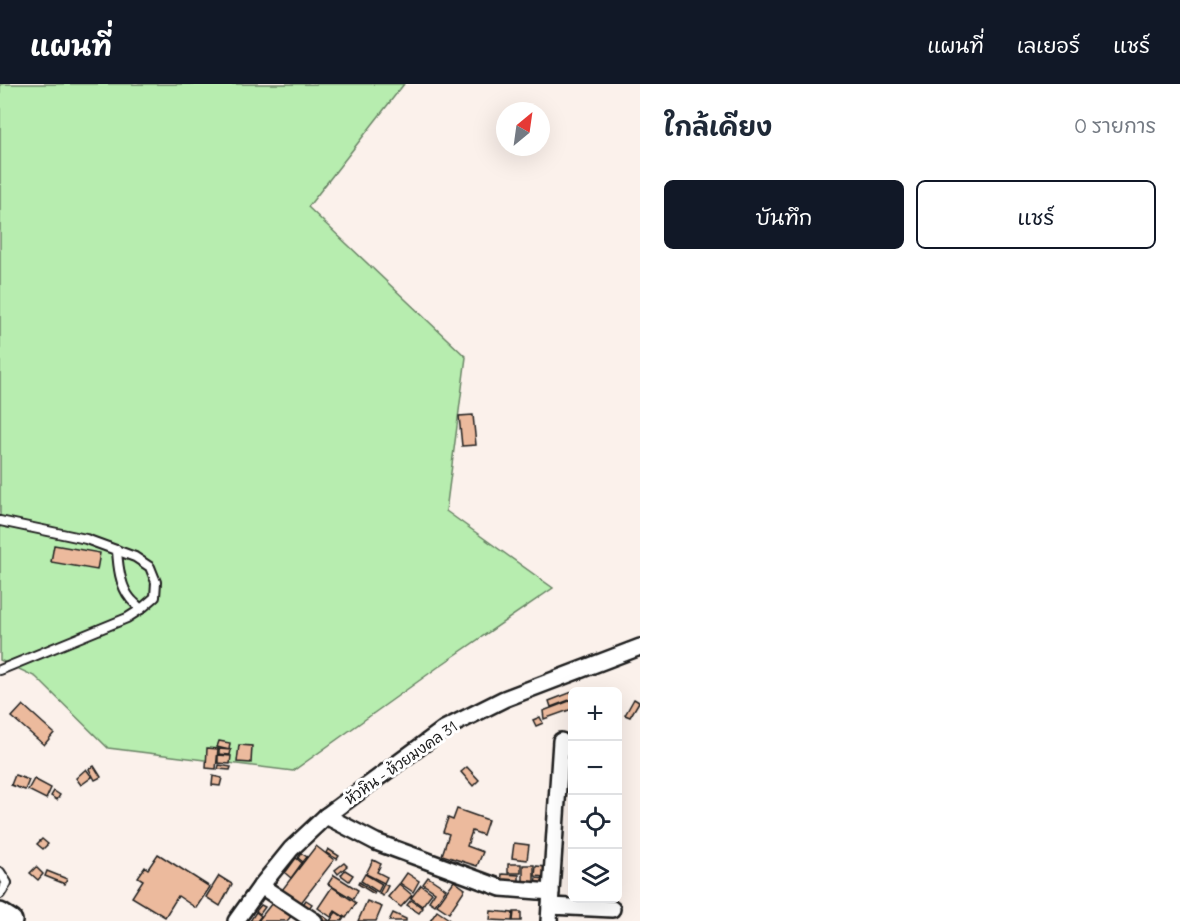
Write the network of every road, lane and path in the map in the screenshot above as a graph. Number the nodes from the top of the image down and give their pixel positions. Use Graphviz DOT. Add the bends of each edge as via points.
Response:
graph roads {
  1 [pos="0,521"];
  2 [pos="117,550"];
  3 [pos="141,609"];
  4 [pos="640,647"];
  5 [pos="0,670"];
  6 [pos="561,741"];
  7 [pos="326,816"];
  8 [pos="0,872"];
  9 [pos="261,886"];
  10 [pos="0,894"];
  11 [pos="550,906"];
  12 [pos="612,909"];
  13 [pos="0,914"];
  14 [pos="11,921"];
  15 [pos="236,921"];
  16 [pos="314,921"];
  1 -- 2 [label="lane" via="86,539"];
  2 -- 3 [label="lane" via="129,597"];
  2 -- 3 [label="lane" via="150,567 156,582 155,597"];
  3 -- 5 [label="lane"];
  4 -- 7 [label="street, หัวหิน - ห้วยมงคล 31" via="504,699 444,729"];
  6 -- 11 [label="street"];
  7 -- 9 [label="street, หัวหิน - ห้วยมงคล 31" via="291,849"];
  7 -- 11 [label="street" via="376,842"];
  8 -- 10 [label="lane" via="7,883"];
  9 -- 15 [label="street, หัวหิน - ห้วยมงคล 31"];
  9 -- 16 [label="street"];
  11 -- 12 [label="street"];
  13 -- 14 [label="main road"];
}
